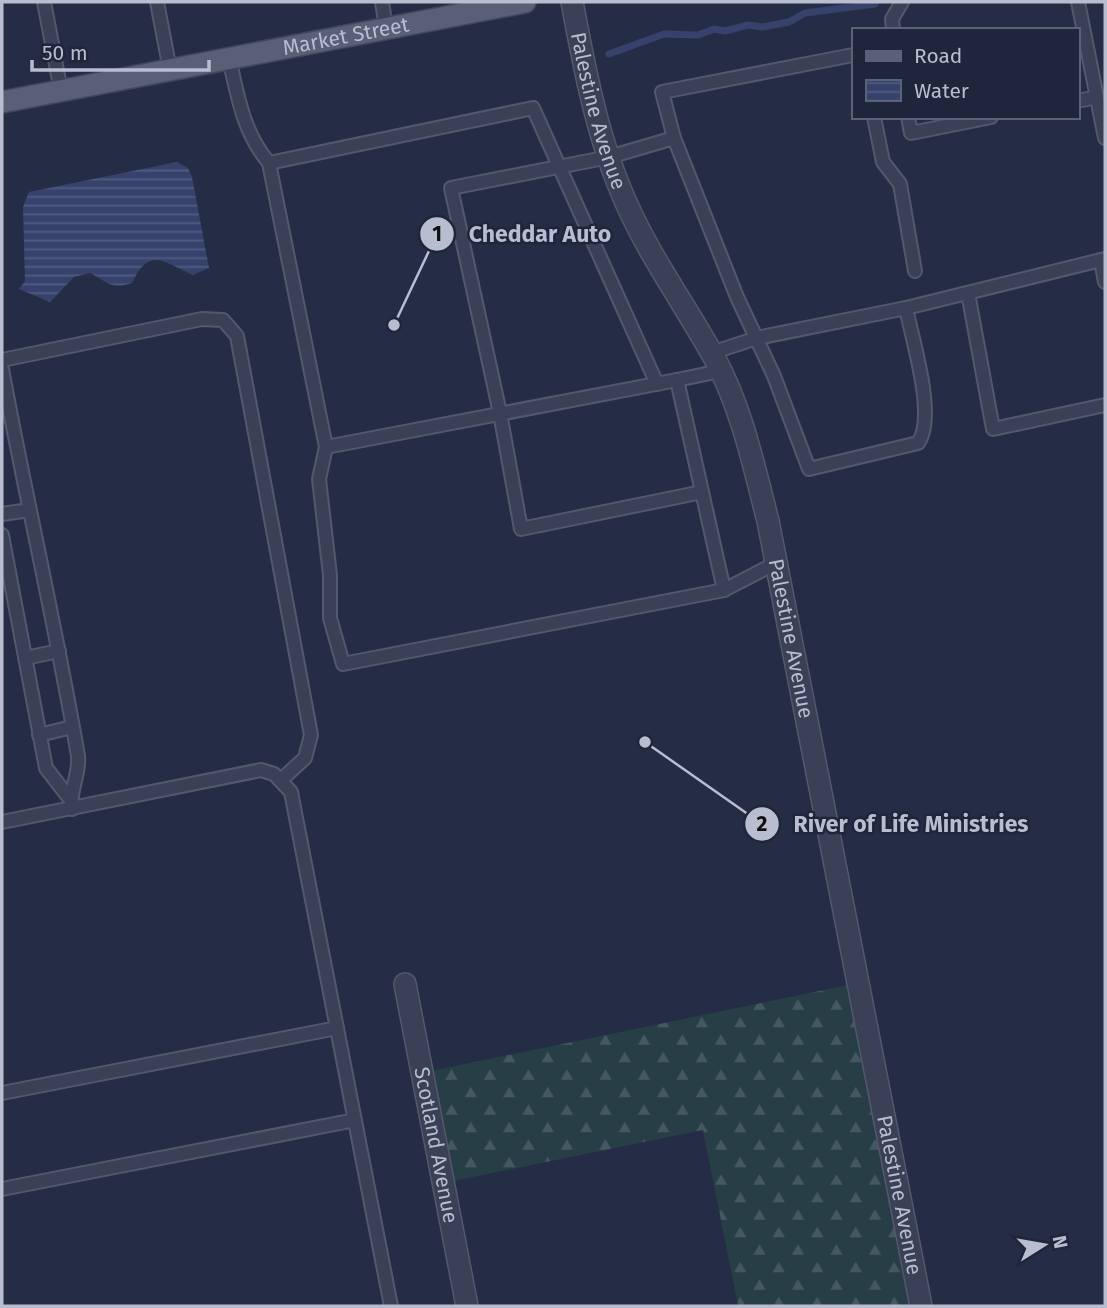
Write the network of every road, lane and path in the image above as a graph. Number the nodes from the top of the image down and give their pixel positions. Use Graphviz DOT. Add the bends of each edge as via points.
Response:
graph roads {
  1 [pos="44,2"];
  2 [pos="157,2"];
  3 [pos="382,2"];
  4 [pos="525,2"];
  5 [pos="572,2"];
  6 [pos="902,2"];
  7 [pos="1078,2"];
  8 [pos="386,28"];
  9 [pos="894,28"];
  10 [pos="852,55"];
  11 [pos="229,58"];
  12 [pos="170,70"];
  13 [pos="61,91"];
  14 [pos="1097,97"];
  15 [pos="1079,101"];
  16 [pos="2,102"];
  17 [pos="874,119"];
  18 [pos="908,119"];
  19 [pos="981,119"];
  20 [pos="674,138"];
  21 [pos="1105,138"];
  22 [pos="609,157"];
  23 [pos="269,163"];
  24 [pos="561,167"];
  25 [pos="1103,260"];
  26 [pos="915,271"];
  27 [pos="1105,282"];
  28 [pos="968,293"];
  29 [pos="906,308"];
  30 [pos="757,338"];
  31 [pos="2,360"];
  32 [pos="716,362"];
  33 [pos="2,369"];
  34 [pos="677,380"];
  35 [pos="657,384"];
  36 [pos="1105,405"];
  37 [pos="500,413"];
  38 [pos="8,437"];
  39 [pos="326,447"];
  40 [pos="702,492"];
  41 [pos="29,510"];
  42 [pos="2,514"];
  43 [pos="2,536"];
  44 [pos="776,563"];
  45 [pos="724,590"];
  46 [pos="58,651"];
  47 [pos="25,658"];
  48 [pos="72,727"];
  49 [pos="39,735"];
  50 [pos="281,780"];
  51 [pos="71,804"];
  52 [pos="2,822"];
  53 [pos="405,985"];
  54 [pos="337,1028"];
  55 [pos="2,1093"];
  56 [pos="355,1120"];
  57 [pos="2,1189"];
  58 [pos="391,1306"];
  59 [pos="467,1306"];
  60 [pos="920,1306"];
  1 -- 13 [label="lane"];
  2 -- 12 [label="lane"];
  3 -- 8 [label="lane"];
  4 -- 8 [label="main road, Market Street"];
  5 -- 22 [label="street, Palestine Avenue" via="589,94"];
  6 -- 9 [label="lane" via="892,19"];
  7 -- 14 [label="lane"];
  8 -- 11 [label="main road, Market Street"];
  10 -- 20 [label="lane" via="662,92"];
  11 -- 12 [label="main road, Market Street"];
  11 -- 23 [label="lane" via="243,120 254,145"];
  12 -- 13 [label="main road, Market Street"];
  13 -- 16 [label="main road, Market Street"];
  14 -- 15 [label="lane"];
  14 -- 21 [label="lane"];
  17 -- 26 [label="lane" via="883,162 900,184"];
  18 -- 19 [label="lane" via="911,133"];
  20 -- 22 [label="lane"];
  20 -- 30 [label="lane"];
  22 -- 24 [label="lane"];
  22 -- 32 [label="street, Palestine Avenue" via="646,243"];
  23 -- 24 [label="lane" via="527,107 537,113"];
  23 -- 39 [label="lane"];
  24 -- 35 [label="lane"];
  24 -- 37 [label="lane" via="451,188"];
  25 -- 27 [label="lane"];
  25 -- 28 [label="lane"];
  28 -- 29 [label="lane"];
  28 -- 36 [label="lane" via="993,429"];
  29 -- 30 [label="lane"];
  29 -- 30 [label="lane" via="925,433 918,443 809,469"];
  30 -- 32 [label="lane"];
  31 -- 50 [label="lane" via="202,319 223,320 237,336 311,735 305,758"];
  32 -- 34 [label="lane"];
  32 -- 44 [label="street, Palestine Avenue" via="754,464"];
  33 -- 38 [label="lane"];
  34 -- 35 [label="lane"];
  34 -- 40 [label="lane"];
  35 -- 37 [label="lane"];
  37 -- 39 [label="lane"];
  37 -- 40 [label="lane" via="521,528"];
  38 -- 41 [label="lane"];
  39 -- 45 [label="lane" via="319,479 330,618 343,664"];
  40 -- 45 [label="lane"];
  41 -- 42 [label="lane"];
  41 -- 46 [label="lane"];
  43 -- 47 [label="lane"];
  44 -- 45 [label="lane"];
  44 -- 60 [label="street, Palestine Avenue"];
  46 -- 47 [label="lane"];
  46 -- 48 [label="lane"];
  47 -- 49 [label="lane"];
  48 -- 49 [label="lane"];
  48 -- 51 [label="lane" via="78,761"];
  49 -- 51 [label="lane" via="46,768"];
  50 -- 51 [label="lane" via="261,770"];
  50 -- 54 [label="lane" via="291,792"];
  51 -- 52 [label="lane"];
  53 -- 59 [label="street, Scotland Avenue"];
  54 -- 55 [label="lane"];
  54 -- 56 [label="lane"];
  56 -- 57 [label="lane"];
  56 -- 58 [label="lane"];
}
